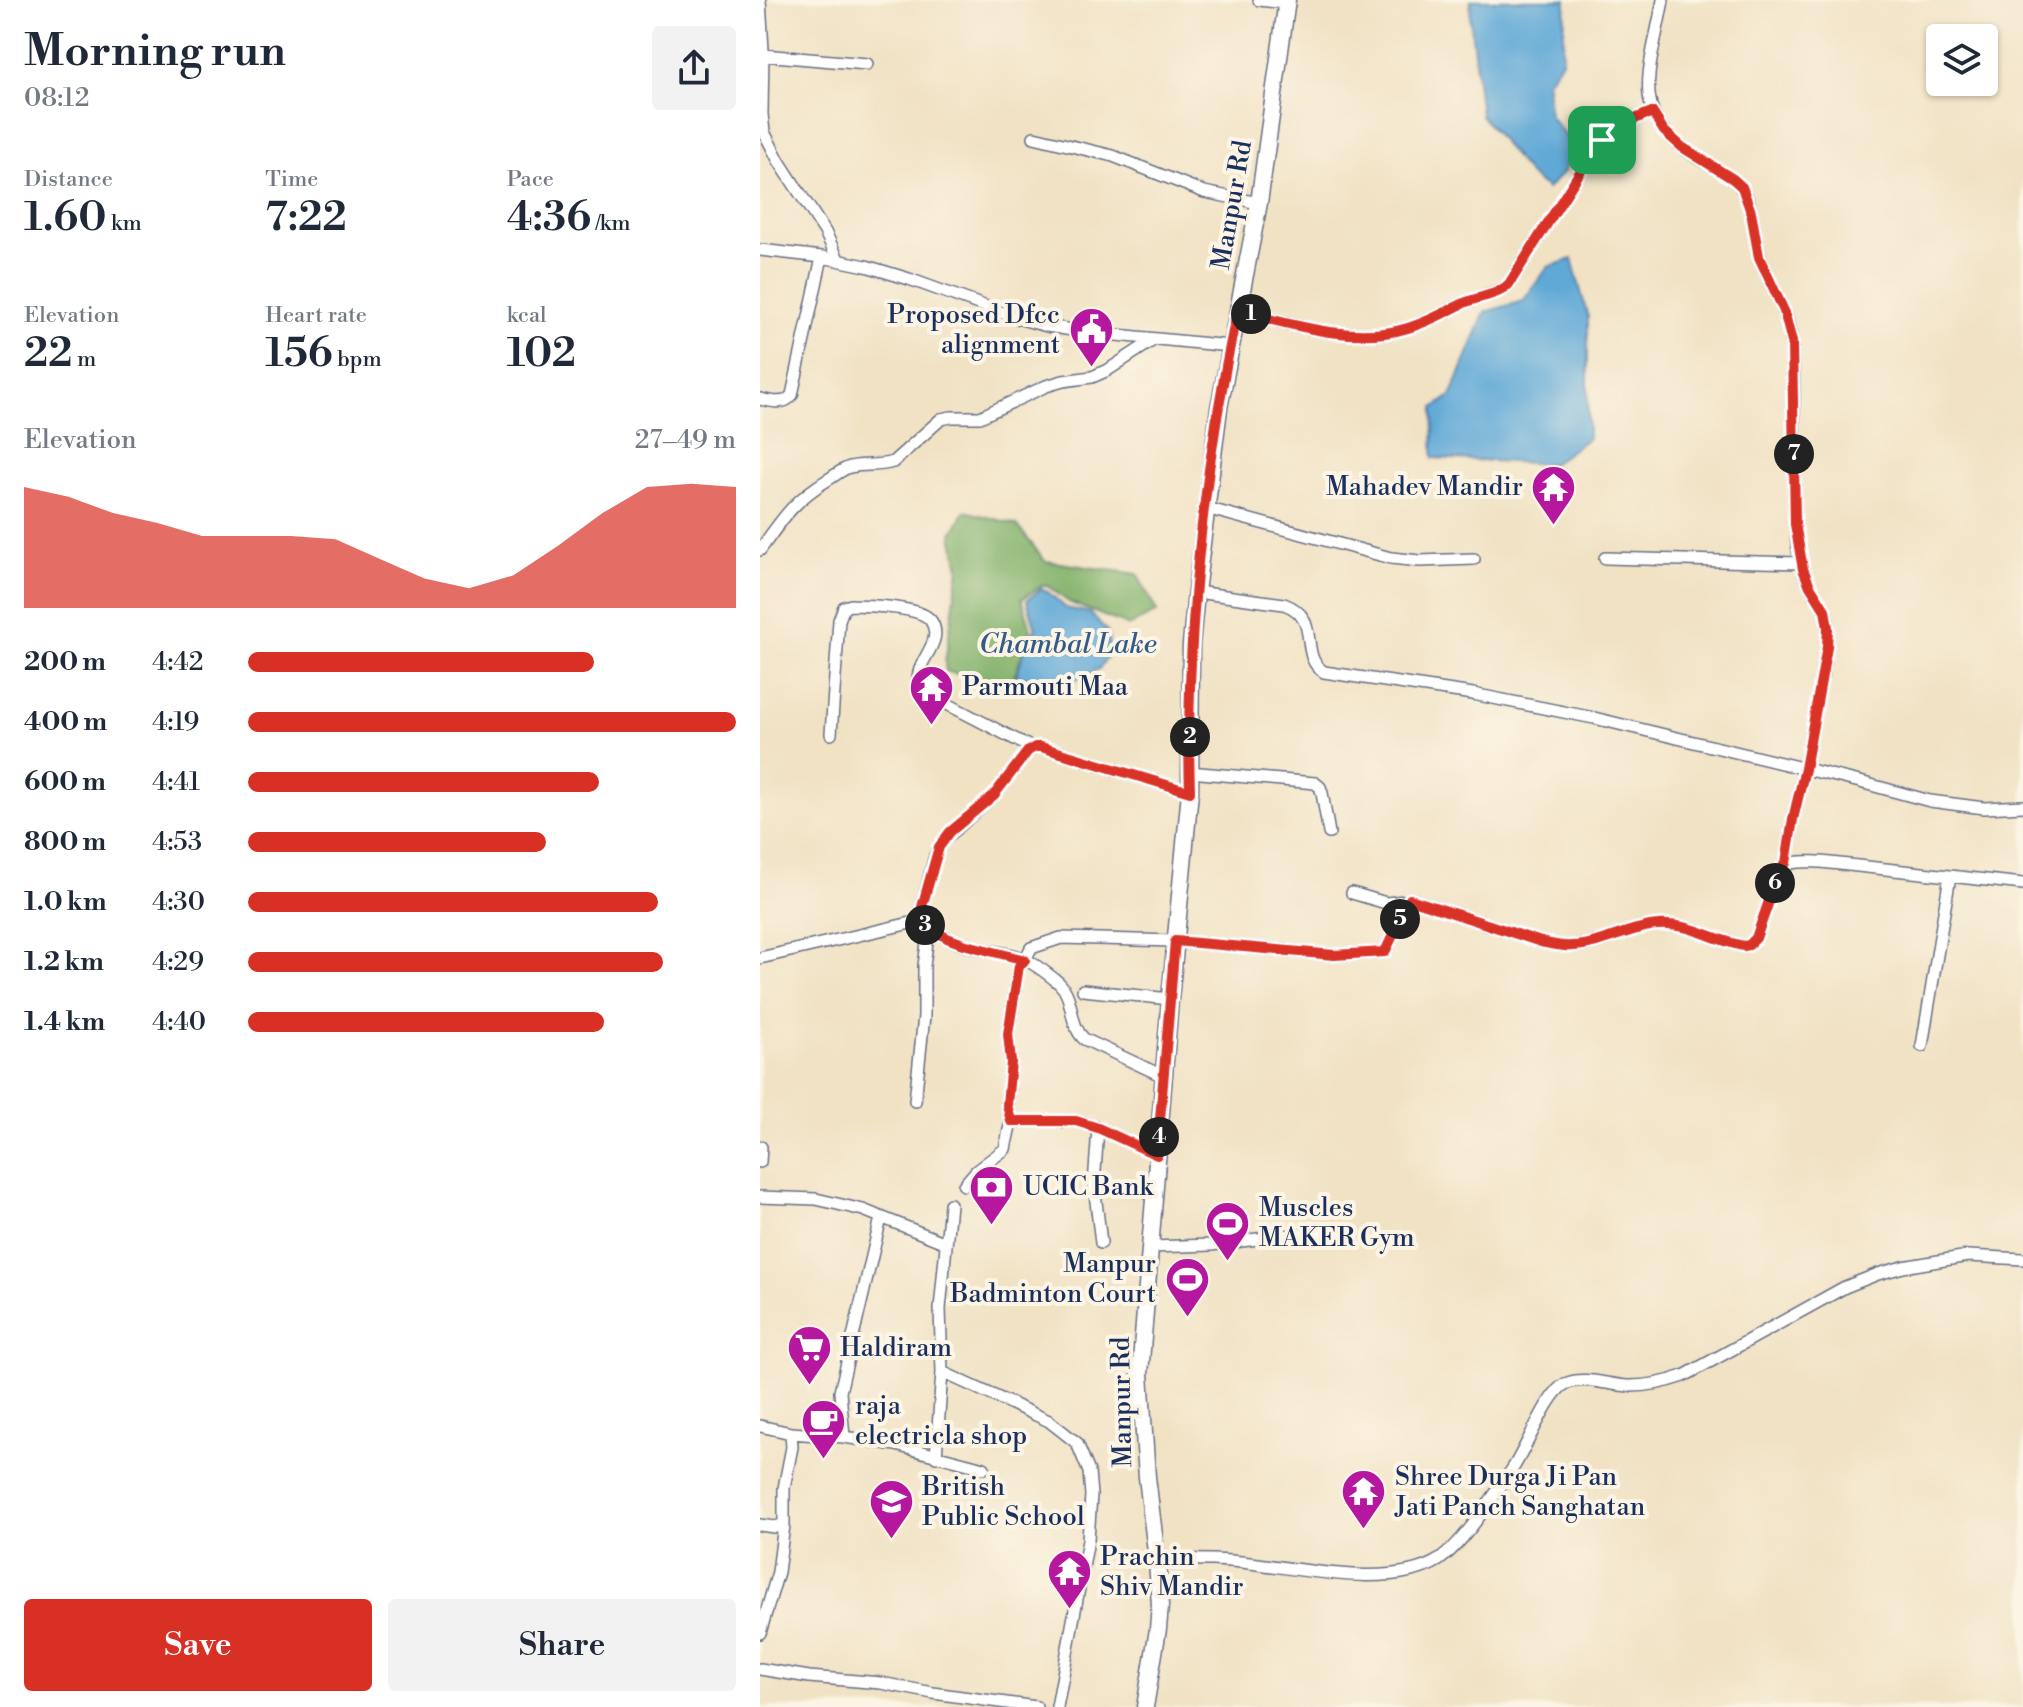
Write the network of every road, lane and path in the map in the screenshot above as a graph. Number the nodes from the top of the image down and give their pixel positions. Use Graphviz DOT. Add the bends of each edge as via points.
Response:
graph roads {
  1 [pos="760,0"];
  2 [pos="1259,0"];
  3 [pos="1663,0"];
  4 [pos="1287,1"];
  5 [pos="762,52"];
  6 [pos="867,64"];
  7 [pos="1652,112"];
  8 [pos="1034,137"];
  9 [pos="1259,203"];
  10 [pos="760,250"];
  11 [pos="822,257"];
  12 [pos="838,259"];
  13 [pos="1237,311"];
  14 [pos="1155,339"];
  15 [pos="1230,346"];
  16 [pos="760,399"];
  17 [pos="1206,508"];
  18 [pos="760,550"];
  19 [pos="1605,558"];
  20 [pos="1474,559"];
  21 [pos="1801,563"];
  22 [pos="1196,592"];
  23 [pos="831,734"];
  24 [pos="1032,748"];
  25 [pos="1805,769"];
  26 [pos="1189,772"];
  27 [pos="1190,792"];
  28 [pos="2023,806"];
  29 [pos="1329,833"];
  30 [pos="1786,863"];
  31 [pos="1950,876"];
  32 [pos="2023,884"];
  33 [pos="1352,893"];
  34 [pos="1410,899"];
  35 [pos="917,920"];
  36 [pos="929,927"];
  37 [pos="1175,941"];
  38 [pos="760,958"];
  39 [pos="1025,960"];
  40 [pos="1083,990"];
  41 [pos="1170,999"];
  42 [pos="1922,1046"];
  43 [pos="1165,1077"];
  44 [pos="915,1101"];
  45 [pos="1011,1121"];
  46 [pos="1098,1128"];
  47 [pos="761,1147"];
  48 [pos="1157,1155"];
  49 [pos="760,1162"];
  50 [pos="964,1185"];
  51 [pos="760,1197"];
  52 [pos="950,1204"];
  53 [pos="881,1218"];
  54 [pos="1318,1233"];
  55 [pos="946,1243"];
  56 [pos="1101,1243"];
  57 [pos="1151,1247"];
  58 [pos="2023,1259"];
  59 [pos="942,1372"];
  60 [pos="760,1426"];
  61 [pos="791,1433"];
  62 [pos="844,1437"];
  63 [pos="936,1457"];
  64 [pos="984,1468"];
  65 [pos="760,1525"];
  66 [pos="784,1525"];
  67 [pos="1157,1560"];
  68 [pos="760,1633"];
  69 [pos="760,1669"];
  70 [pos="1036,1707"];
  71 [pos="1057,1707"];
  72 [pos="1145,1707"];
  1 -- 5 [label="street"];
  2 -- 4 [label="street"];
  3 -- 7 [label="street" via="1647,79"];
  4 -- 9 [label="main road, Manpur Rd"];
  5 -- 6 [label="street"];
  5 -- 12 [label="street" via="764,132"];
  7 -- 13 [label="street" via="1602,140 1501,291 1406,329 1375,334 1309,328"];
  7 -- 21 [label="street" via="1682,147 1742,187 1759,257 1784,311 1792,342 1795,524"];
  8 -- 9 [label="street" via="1113,156 1204,192"];
  9 -- 13 [label="main road, Manpur Rd"];
  10 -- 11 [label="street"];
  11 -- 12 [label="street"];
  11 -- 16 [label="street" via="792,395 783,402"];
  12 -- 14 [label="street" via="1047,326"];
  13 -- 15 [label="main road, Manpur Rd"];
  14 -- 15 [label="street"];
  14 -- 18 [label="street" via="1092,377 1046,386 980,417 941,419 893,462 844,469 802,497"];
  15 -- 17 [label="main road, Manpur Rd"];
  17 -- 20 [label="street" via="1391,558"];
  17 -- 22 [label="main road, Manpur Rd"];
  19 -- 21 [label="street"];
  21 -- 25 [label="street" via="1825,610 1828,628"];
  22 -- 25 [label="street" via="1295,608 1305,623 1314,664 1324,672 1594,718"];
  22 -- 26 [label="main road, Manpur Rd"];
  23 -- 24 [label="street" via="839,620 844,607 851,605 925,614 935,637 919,672 921,687"];
  24 -- 27 [label="street"];
  24 -- 35 [label="street" via="994,795 944,840"];
  25 -- 28 [label="street" via="1956,806"];
  25 -- 30 [label="street"];
  26 -- 27 [label="main road, Manpur Rd"];
  26 -- 29 [label="street" via="1318,784"];
  27 -- 37 [label="main road, Manpur Rd"];
  30 -- 31 [label="street"];
  30 -- 34 [label="street" via="1756,938 1744,946 1658,925 1560,946"];
  31 -- 32 [label="street"];
  31 -- 42 [label="street"];
  33 -- 34 [label="street" via="1386,903"];
  34 -- 37 [label="street" via="1385,952 1334,955"];
  35 -- 36 [label="street"];
  35 -- 38 [label="street"];
  36 -- 39 [label="street" via="963,944"];
  36 -- 44 [label="street"];
  37 -- 39 [label="street" via="1061,938 1031,948"];
  37 -- 41 [label="main road, Manpur Rd"];
  39 -- 43 [label="street" via="1060,984 1080,1036"];
  39 -- 45 [label="street" via="1019,966 1008,1034"];
  40 -- 41 [label="street"];
  41 -- 43 [label="main road, Manpur Rd"];
  43 -- 48 [label="main road, Manpur Rd"];
  45 -- 46 [label="street" via="1076,1121"];
  45 -- 50 [label="street" via="1005,1149"];
  46 -- 48 [label="street"];
  46 -- 56 [label="street" via="1094,1185"];
  47 -- 49 [label="street"];
  48 -- 57 [label="main road, Manpur Rd"];
  51 -- 53 [label="street" via="816,1199"];
  52 -- 55 [label="street"];
  53 -- 55 [label="street"];
  53 -- 62 [label="street" via="840,1392"];
  54 -- 57 [label="street"];
  55 -- 59 [label="street"];
  57 -- 67 [label="main road, Manpur Rd" via="1140,1374"];
  58 -- 67 [label="street" via="1968,1256 1878,1274 1670,1381 1562,1385 1514,1466 1465,1533 1442,1558 1422,1569 1372,1576 1228,1561"];
  59 -- 63 [label="street"];
  59 -- 71 [label="street" via="1049,1421 1077,1443 1089,1472 1088,1540"];
  60 -- 61 [label="street"];
  61 -- 62 [label="street"];
  61 -- 66 [label="street"];
  62 -- 63 [label="street"];
  63 -- 64 [label="street"];
  65 -- 66 [label="street"];
  66 -- 68 [label="street" via="778,1572"];
  67 -- 72 [label="main road, Manpur Rd" via="1160,1605"];
  69 -- 70 [label="street"];
}
